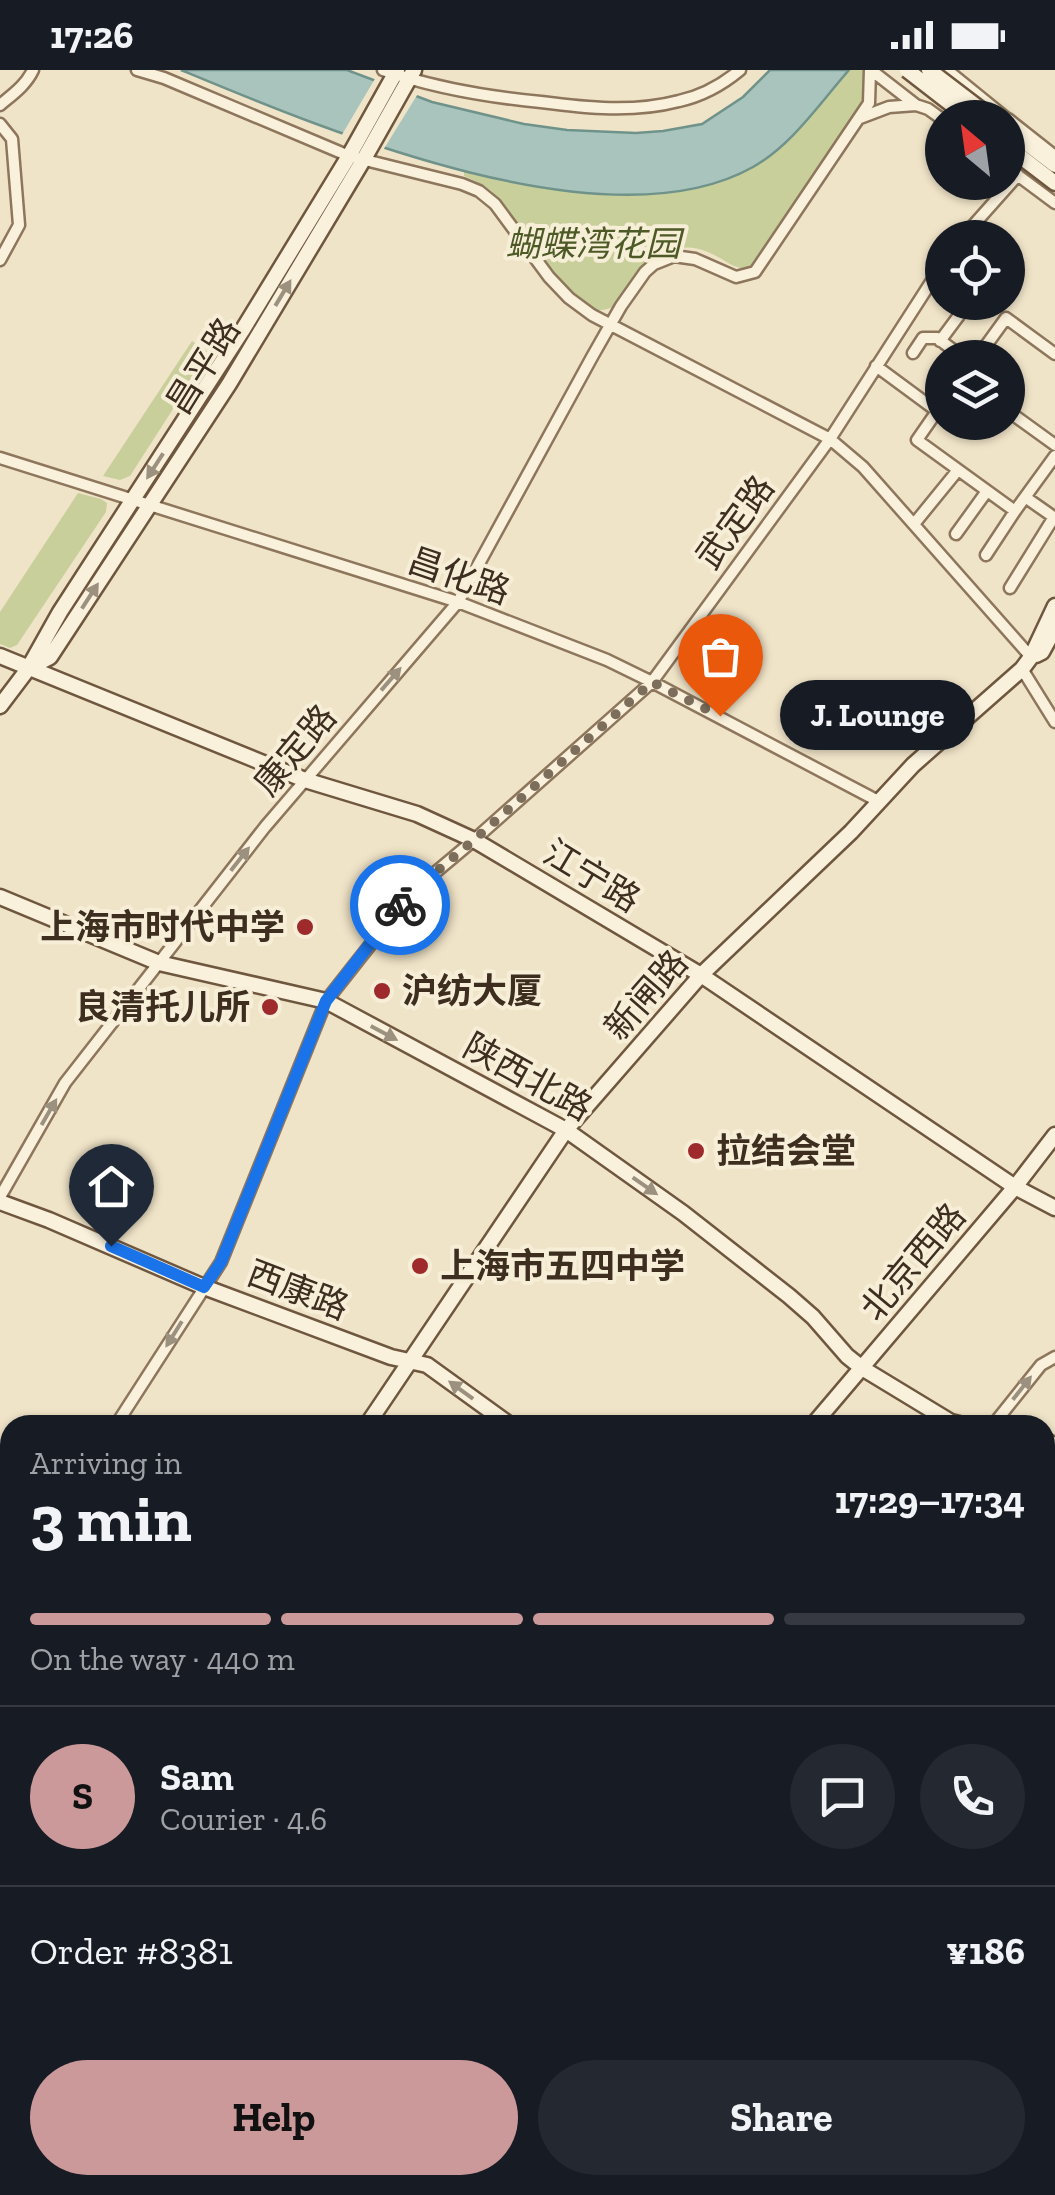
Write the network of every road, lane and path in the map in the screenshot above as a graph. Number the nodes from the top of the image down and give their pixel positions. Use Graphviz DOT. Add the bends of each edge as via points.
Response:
graph roads {
  1 [pos="22,70"];
  2 [pos="33,70"];
  3 [pos="137,70"];
  4 [pos="740,70"];
  5 [pos="870,70"];
  6 [pos="907,70"];
  7 [pos="929,70"];
  8 [pos="947,70"];
  9 [pos="969,70"];
  10 [pos="399,76"];
  11 [pos="962,82"];
  12 [pos="0,96"];
  13 [pos="946,100"];
  14 [pos="949,100"];
  15 [pos="968,100"];
  16 [pos="984,100"];
  17 [pos="0,105"];
  18 [pos="916,105"];
  19 [pos="925,110"];
  20 [pos="859,119"];
  21 [pos="0,124"];
  22 [pos="1025,132"];
  23 [pos="1025,142"];
  24 [pos="358,154"];
  25 [pos="1055,156"];
  26 [pos="1025,159"];
  27 [pos="1055,165"];
  28 [pos="1025,180"];
  29 [pos="1055,183"];
  30 [pos="996,200"];
  31 [pos="1055,203"];
  32 [pos="978,220"];
  33 [pos="0,260"];
  34 [pos="925,291"];
  35 [pos="611,325"];
  36 [pos="935,340"];
  37 [pos="990,340"];
  38 [pos="912,353"];
  39 [pos="1055,354"];
  40 [pos="876,366"];
  41 [pos="925,398"];
  42 [pos="1025,424"];
  43 [pos="925,428"];
  44 [pos="830,439"];
  45 [pos="1055,446"];
  46 [pos="1055,456"];
  47 [pos="0,458"];
  48 [pos="958,470"];
  49 [pos="987,491"];
  50 [pos="1025,497"];
  51 [pos="133,500"];
  52 [pos="150,505"];
  53 [pos="1015,511"];
  54 [pos="1054,518"];
  55 [pos="914,524"];
  56 [pos="956,534"];
  57 [pos="986,555"];
  58 [pos="1010,588"];
  59 [pos="458,602"];
  60 [pos="1055,606"];
  61 [pos="1055,628"];
  62 [pos="0,656"];
  63 [pos="1026,663"];
  64 [pos="28,669"];
  65 [pos="652,682"];
  66 [pos="0,706"];
  67 [pos="1055,722"];
  68 [pos="305,780"];
  69 [pos="878,801"];
  70 [pos="474,840"];
  71 [pos="0,897"];
  72 [pos="159,963"];
  73 [pos="701,975"];
  74 [pos="326,1001"];
  75 [pos="566,1130"];
  76 [pos="1055,1134"];
  77 [pos="1015,1187"];
  78 [pos="0,1199"];
  79 [pos="1055,1208"];
  80 [pos="204,1287"];
  81 [pos="1055,1357"];
  82 [pos="410,1363"];
  83 [pos="862,1368"];
  84 [pos="122,1415"];
  85 [pos="374,1415"];
  86 [pos="496,1415"];
  87 [pos="822,1415"];
  88 [pos="939,1415"];
  89 [pos="1001,1415"];
  1 -- 12 [label="street"];
  2 -- 17 [label="street"];
  3 -- 24 [label="street"];
  4 -- 10 [label="street" via="714,90 680,101 600,109 497,98"];
  5 -- 18 [label="street"];
  5 -- 20 [label="street" via="870,103"];
  6 -- 13 [label="main road, bridge"];
  7 -- 15 [label="main road, bridge"];
  8 -- 11 [label="street"];
  9 -- 11 [label="street"];
  10 -- 24 [label="main road, 昌平路"];
  11 -- 14 [label="street"];
  11 -- 16 [label="street"];
  18 -- 19 [label="street"];
  18 -- 20 [label="street" via="889,106"];
  20 -- 35 [label="street, 康定路" via="754,272 736,277 685,256 664,258 645,272"];
  21 -- 33 [label="street" via="12,139 19,225"];
  22 -- 25 [label="street"];
  23 -- 27 [label="main road"];
  24 -- 35 [label="street" via="483,194 558,287"];
  24 -- 51 [label="main road, 昌平路, one-way"];
  52 -- 24 [label="main road, 昌平路, one-way" via="229,384"];
  26 -- 29 [label="main road"];
  28 -- 31 [label="street"];
  30 -- 32 [label="street"];
  34 -- 40 [label="street, 武定路"];
  35 -- 44 [label="street"];
  35 -- 59 [label="street, 康定路"];
  36 -- 38 [label="street" via="924,338"];
  37 -- 39 [label="street" via="1006,318"];
  40 -- 41 [label="street"];
  40 -- 44 [label="street, 武定路"];
  42 -- 45 [label="street"];
  43 -- 48 [label="street" via="916,440"];
  44 -- 55 [label="street"];
  44 -- 65 [label="street, 武定路"];
  46 -- 50 [label="street"];
  47 -- 51 [label="street, 昌化路"];
  48 -- 49 [label="street"];
  48 -- 55 [label="street"];
  49 -- 53 [label="street"];
  49 -- 56 [label="street"];
  50 -- 53 [label="street"];
  50 -- 54 [label="street"];
  51 -- 52 [label="street, 昌化路"];
  51 -- 64 [label="main road, 昌平路"];
  52 -- 59 [label="street, 昌化路"];
  64 -- 52 [label="main road, 昌平路, one-way" via="50,657"];
  53 -- 57 [label="street"];
  54 -- 58 [label="street"];
  55 -- 63 [label="street"];
  59 -- 65 [label="street, 昌化路"];
  68 -- 59 [label="street, 康定路, one-way"];
  60 -- 63 [label="main road, 新闸路"];
  61 -- 63 [label="main road, 新闸路" via="1042,652"];
  62 -- 64 [label="main road, 江宁路"];
  63 -- 67 [label="street"];
  63 -- 69 [label="main road, 新闸路"];
  64 -- 66 [label="main road, 昌平路"];
  64 -- 68 [label="main road, 江宁路"];
  65 -- 69 [label="street, 昌化路"];
  65 -- 70 [label="street, 武定路"];
  68 -- 70 [label="main road, 江宁路" via="417,814"];
  72 -- 68 [label="street, 康定路, one-way"];
  69 -- 73 [label="main road, 新闸路"];
  70 -- 73 [label="main road, 江宁路"];
  70 -- 74 [label="street, 武定路" via="406,899"];
  71 -- 72 [label="main road, 陕西北路"];
  72 -- 74 [label="main road, 陕西北路"];
  78 -- 72 [label="street, 康定路, one-way" via="66,1082"];
  73 -- 75 [label="main road, 新闸路"];
  73 -- 77 [label="main road, 江宁路"];
  74 -- 75 [label="main road, 陕西北路, one-way"];
  74 -- 80 [label="street, 武定路" via="221,1262"];
  75 -- 82 [label="main road, 新闸路"];
  75 -- 83 [label="main road, 陕西北路, one-way" via="789,1296"];
  76 -- 77 [label="main road, 北京西路"];
  77 -- 79 [label="main road, 江宁路"];
  77 -- 83 [label="main road, 北京西路"];
  78 -- 80 [label="main road, 西康路"];
  80 -- 82 [label="main road, 西康路"];
  80 -- 84 [label="street, 武定路, one-way"];
  89 -- 81 [label="street, one-way" via="1040,1365"];
  82 -- 85 [label="main road, 新闸路"];
  86 -- 82 [label="main road, 西康路, one-way" via="427,1365"];
  83 -- 87 [label="main road, 北京西路"];
  83 -- 88 [label="main road, 陕西北路"];
}
